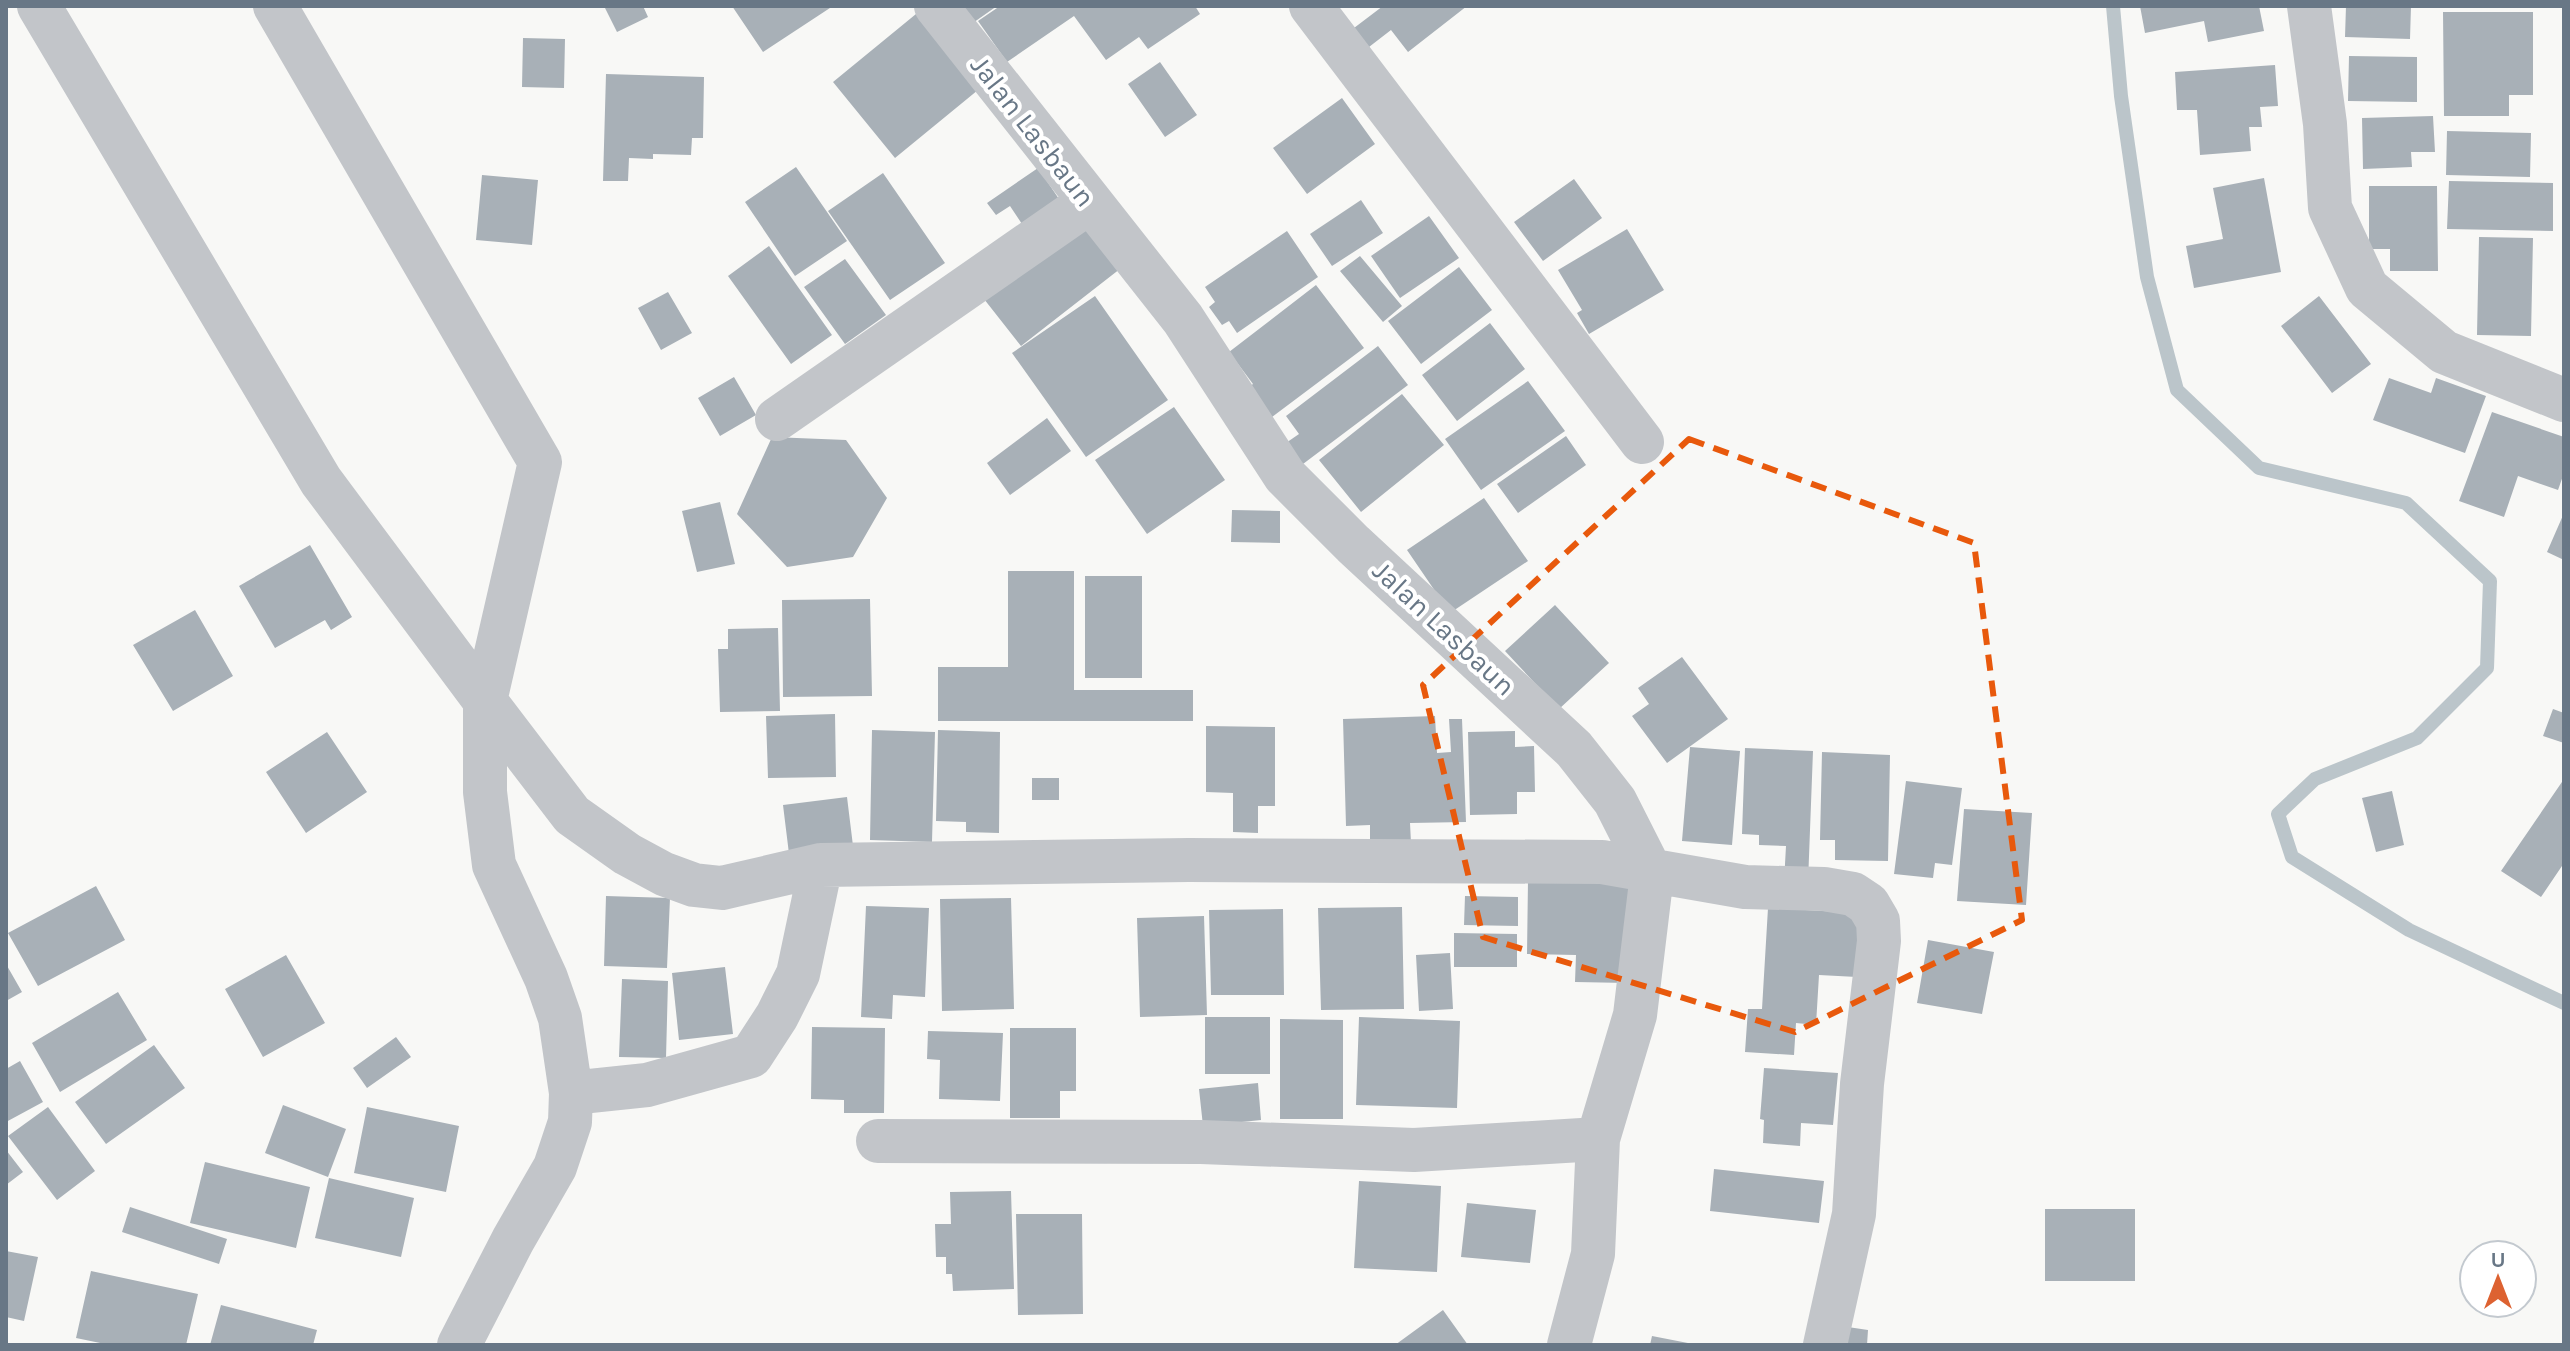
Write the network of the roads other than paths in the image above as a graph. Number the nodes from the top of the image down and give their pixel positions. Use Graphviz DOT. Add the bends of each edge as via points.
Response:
graph roads {
  1 [pos="39,6"];
  2 [pos="275,6"];
  3 [pos="936,6"];
  4 [pos="1311,6"];
  5 [pos="2309,6"];
  6 [pos="1088,203"];
  7 [pos="2564,400"];
  8 [pos="777,419"];
  9 [pos="1642,442"];
  10 [pos="485,701"];
  11 [pos="821,865"];
  12 [pos="1652,874"];
  13 [pos="571,1093"];
  14 [pos="1598,1139"];
  15 [pos="878,1141"];
  16 [pos="459,1345"];
  17 [pos="1569,1345"];
  18 [pos="1825,1345"];
  1 -- 10 [label="street" via="321,481"];
  2 -- 10 [label="street" via="540,462"];
  3 -- 6 [label="street, Jalan Lasbaun"];
  4 -- 9 [label="street"];
  5 -- 7 [label="street" via="2330,208 2367,288 2444,352"];
  6 -- 8 [label="street"];
  6 -- 12 [label="street, Jalan Lasbaun" via="1183,319 1285,476 1574,749 1615,801"];
  10 -- 11 [label="street" via="572,815 664,874 722,888"];
  10 -- 13 [label="street" via="485,792 494,865 555,1005"];
  11 -- 12 [label="street" via="1602,862"];
  11 -- 13 [label="street" via="798,974 751,1056 647,1085"];
  12 -- 14 [label="street" via="1635,1015"];
  12 -- 18 [label="street" via="1853,894 1868,904 1878,921 1854,1214"];
  13 -- 16 [label="street" via="570,1122 555,1167"];
  14 -- 15 [label="street" via="1414,1150 1201,1142"];
  14 -- 17 [label="street" via="1593,1254"];
}
